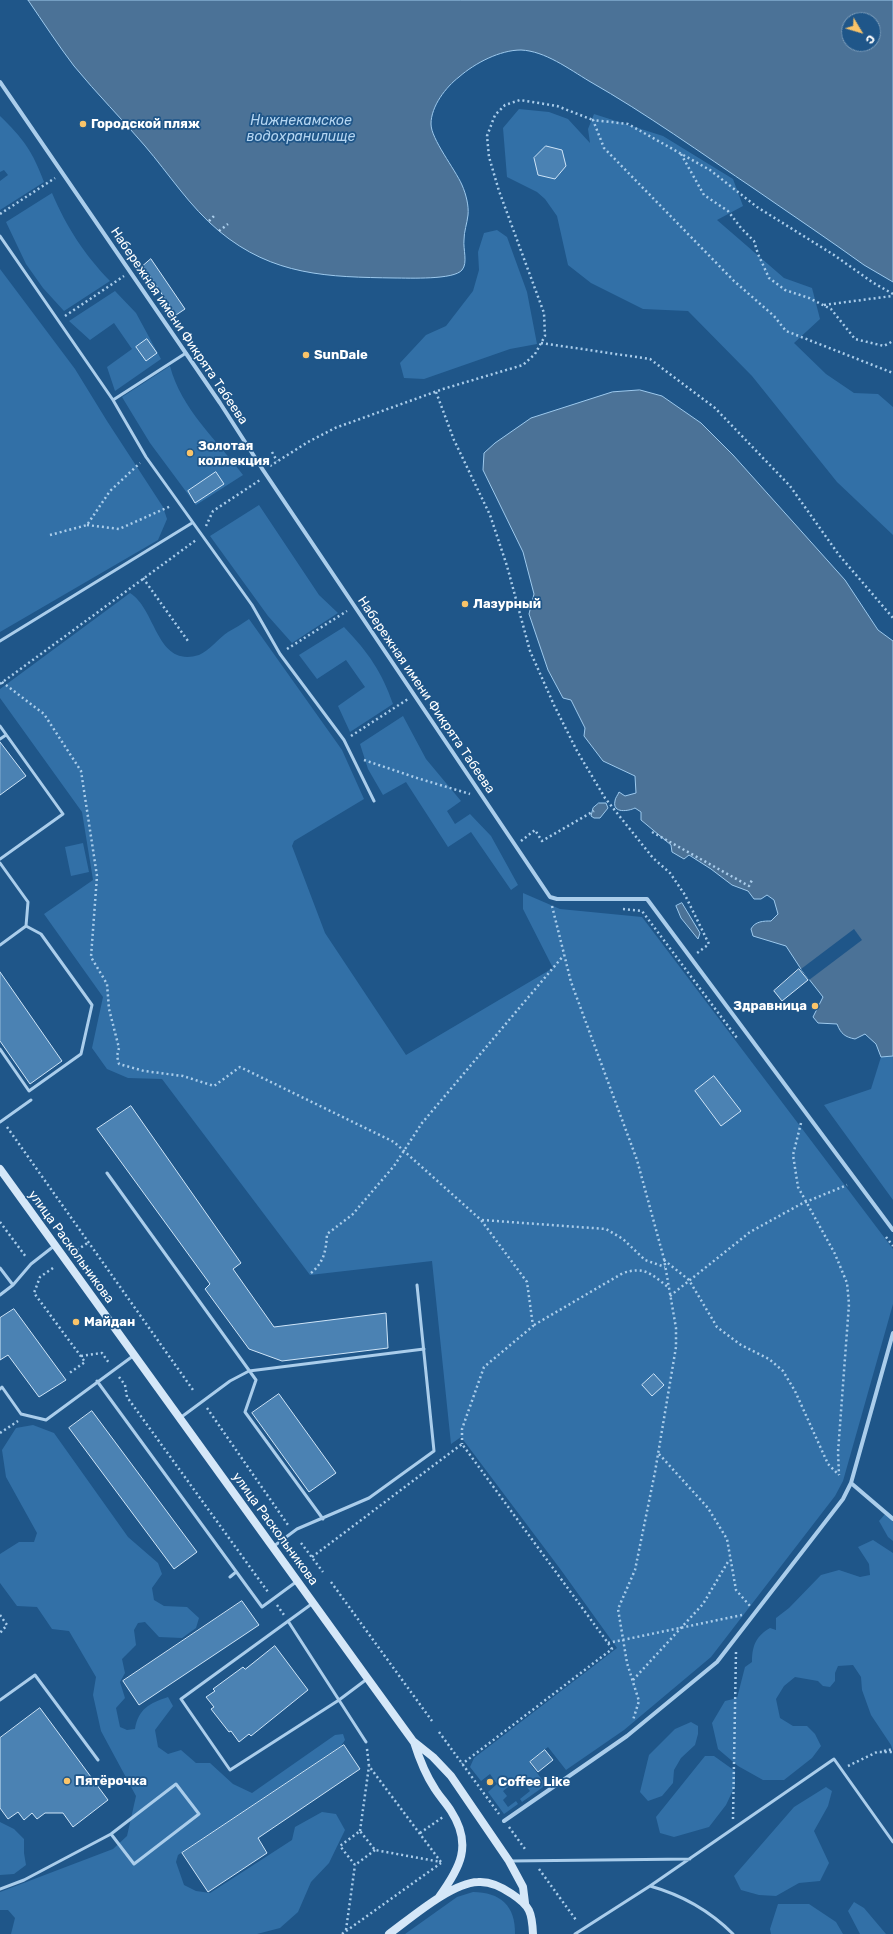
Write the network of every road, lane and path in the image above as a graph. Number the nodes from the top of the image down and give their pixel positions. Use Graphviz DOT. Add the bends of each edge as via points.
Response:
graph roads {
  1 [pos="0,82"];
  2 [pos="593,120"];
  3 [pos="680,153"];
  4 [pos="52,171"];
  5 [pos="0,214"];
  6 [pos="216,214"];
  7 [pos="209,221"];
  8 [pos="228,224"];
  9 [pos="219,231"];
  10 [pos="0,236"];
  11 [pos="119,270"];
  12 [pos="130,272"];
  13 [pos="123,276"];
  14 [pos="128,283"];
  15 [pos="892,295"];
  16 [pos="823,305"];
  17 [pos="58,320"];
  18 [pos="893,341"];
  19 [pos="541,343"];
  20 [pos="186,353"];
  21 [pos="893,373"];
  22 [pos="436,392"];
  23 [pos="113,400"];
  24 [pos="272,452"];
  25 [pos="146,457"];
  26 [pos="277,461"];
  27 [pos="263,470"];
  28 [pos="261,479"];
  29 [pos="266,486"];
  30 [pos="179,502"];
  31 [pos="192,523"];
  32 [pos="87,525"];
  33 [pos="50,536"];
  34 [pos="202,536"];
  35 [pos="143,578"];
  36 [pos="355,606"];
  37 [pos="893,618"];
  38 [pos="0,641"];
  39 [pos="188,641"];
  40 [pos="280,654"];
  41 [pos="1,683"];
  42 [pos="406,692"];
  43 [pos="0,726"];
  44 [pos="6,735"];
  45 [pos="0,739"];
  46 [pos="344,740"];
  47 [pos="352,756"];
  48 [pos="478,796"];
  49 [pos="374,801"];
  50 [pos="594,811"];
  51 [pos="652,832"];
  52 [pos="515,845"];
  53 [pos="0,859"];
  54 [pos="0,863"];
  55 [pos="754,878"];
  56 [pos="559,904"];
  57 [pos="619,909"];
  58 [pos="26,926"];
  59 [pos="0,944"];
  60 [pos="565,955"];
  61 [pos="692,957"];
  62 [pos="740,1042"];
  63 [pos="0,1049"];
  64 [pos="31,1100"];
  65 [pos="796,1117"];
  66 [pos="0,1122"];
  67 [pos="801,1123"];
  68 [pos="5,1125"];
  69 [pos="806,1129"];
  70 [pos="404,1151"];
  71 [pos="0,1169"];
  72 [pos="107,1173"];
  73 [pos="843,1179"];
  74 [pos="847,1185"];
  75 [pos="852,1191"];
  76 [pos="805,1202"];
  77 [pos="481,1220"];
  78 [pos="0,1222"];
  79 [pos="893,1230"];
  80 [pos="884,1234"];
  81 [pos="88,1242"];
  82 [pos="55,1245"];
  83 [pos="893,1246"];
  84 [pos="77,1250"];
  85 [pos="27,1259"];
  86 [pos="664,1260"];
  87 [pos="665,1267"];
  88 [pos="0,1268"];
  89 [pos="53,1268"];
  90 [pos="37,1273"];
  91 [pos="311,1273"];
  92 [pos="40,1277"];
  93 [pos="689,1280"];
  94 [pos="12,1285"];
  95 [pos="417,1285"];
  96 [pos="669,1288"];
  97 [pos="0,1294"];
  98 [pos="670,1296"];
  99 [pos="533,1326"];
  100 [pos="893,1333"];
  101 [pos="424,1349"];
  102 [pos="134,1355"];
  103 [pos="81,1356"];
  104 [pos="114,1370"];
  105 [pos="249,1371"];
  106 [pos="68,1374"];
  107 [pos="97,1381"];
  108 [pos="0,1389"];
  109 [pos="193,1390"];
  110 [pos="205,1406"];
  111 [pos="26,1415"];
  112 [pos="180,1418"];
  113 [pos="0,1433"];
  114 [pos="462,1444"];
  115 [pos="658,1454"];
  116 [pos="839,1475"];
  117 [pos="851,1483"];
  118 [pos="323,1519"];
  119 [pos="893,1519"];
  120 [pos="290,1526"];
  121 [pos="301,1543"];
  122 [pos="273,1547"];
  123 [pos="312,1557"];
  124 [pos="729,1559"];
  125 [pos="236,1572"];
  126 [pos="323,1572"];
  127 [pos="230,1577"];
  128 [pos="297,1581"];
  129 [pos="331,1582"];
  130 [pos="273,1599"];
  131 [pos="313,1603"];
  132 [pos="756,1612"];
  133 [pos="0,1615"];
  134 [pos="288,1621"];
  135 [pos="681,1627"];
  136 [pos="0,1633"];
  137 [pos="736,1637"];
  138 [pos="624,1639"];
  139 [pos="608,1643"];
  140 [pos="368,1679"];
  141 [pos="633,1680"];
  142 [pos="0,1700"];
  143 [pos="339,1700"];
  144 [pos="432,1721"];
  145 [pos="439,1732"];
  146 [pos="627,1736"];
  147 [pos="413,1741"];
  148 [pos="366,1742"];
  149 [pos="893,1750"];
  150 [pos="98,1760"];
  151 [pos="462,1764"];
  152 [pos="369,1766"];
  153 [pos="841,1770"];
  154 [pos="445,1816"];
  155 [pos="504,1821"];
  156 [pos="733,1829"];
  157 [pos="360,1830"];
  158 [pos="420,1833"];
  159 [pos="111,1834"];
  160 [pos="893,1842"];
  161 [pos="525,1849"];
  162 [pos="375,1850"];
  163 [pos="690,1859"];
  164 [pos="509,1861"];
  165 [pos="441,1862"];
  166 [pos="355,1865"];
  167 [pos="538,1867"];
  168 [pos="650,1886"];
  169 [pos="0,1889"];
  170 [pos="437,1899"];
  171 [pos="525,1903"];
  172 [pos="576,1920"];
  173 [pos="346,1931"];
  174 [pos="342,1934"];
  175 [pos="390,1934"];
  176 [pos="533,1934"];
  177 [pos="575,1934"];
  178 [pos="732,1934"];
  1 -- 12 [label="street, Набережная имени Фикрята Табеева"];
  2 -- 3 [label="path" via="628,124"];
  2 -- 19 [label="path" via="557,106 520,100 505,105 495,115 487,136 489,157 499,191 544,313 545,336"];
  2 -- 21 [label="path" via="604,148 734,281 774,316 786,331"];
  3 -- 15 [label="path" via="710,170 757,207"];
  3 -- 16 [label="path" via="704,195 728,211 754,241 769,278 785,290"];
  4 -- 5 [label="path" via="56,178"];
  6 -- 7 [label="path"];
  8 -- 9 [label="path"];
  10 -- 17 [label="lane"];
  11 -- 13 [label="path, Набережная имени Фикрята Табеева"];
  12 -- 13 [label="path"];
  12 -- 20 [label="street, Набережная имени Фикрята Табеева"];
  13 -- 14 [label="path, Набережная имени Фикрята Табеева"];
  13 -- 17 [label="path"];
  15 -- 16 [label="path"];
  16 -- 18 [label="path" via="831,309 855,339 884,346"];
  17 -- 23 [label="lane"];
  19 -- 22 [label="path" via="535,354 522,365"];
  19 -- 37 [label="path" via="650,359 715,408 790,486 839,556"];
  20 -- 23 [label="lane"];
  20 -- 27 [label="street, Набережная имени Фикрята Табеева"];
  22 -- 26 [label="path" via="335,428"];
  22 -- 61 [label="path" via="454,440 490,515 530,650 554,705 605,798 653,858 670,873 685,895 709,944"];
  23 -- 25 [label="lane"];
  24 -- 26 [label="path"];
  25 -- 30 [label="lane"];
  25 -- 32 [label="path" via="110,491"];
  26 -- 27 [label="path"];
  27 -- 28 [label="path" via="257,473"];
  27 -- 36 [label="street, Набережная имени Фикрята Табеева"];
  28 -- 29 [label="path"];
  28 -- 34 [label="path" via="214,510"];
  30 -- 31 [label="lane"];
  30 -- 32 [label="path" via="119,529"];
  31 -- 34 [label="lane"];
  31 -- 38 [label="lane"];
  32 -- 33 [label="path"];
  34 -- 35 [label="path"];
  34 -- 40 [label="lane" via="252,605"];
  35 -- 39 [label="path"];
  35 -- 41 [label="path"];
  36 -- 40 [label="path"];
  36 -- 52 [label="street, Набережная имени Фикрята Табеева"];
  40 -- 46 [label="lane"];
  41 -- 70 [label="path" via="44,714 81,771 97,876 91,957 107,984 109,1009 119,1048 119,1064 144,1071 183,1076 214,1086 240,1067 394,1142"];
  42 -- 46 [label="path, Набережная имени Фикрята Табеева" via="410,698"];
  43 -- 44 [label="lane"];
  44 -- 45 [label="lane"];
  44 -- 53 [label="lane" via="63,814"];
  46 -- 47 [label="lane"];
  47 -- 48 [label="path"];
  47 -- 49 [label="lane"];
  50 -- 52 [label="path" via="542,841 535,830"];
  51 -- 55 [label="path" via="749,886"];
  52 -- 61 [label="street, Набережная имени Фикрята Табеева" via="550,897 648,899"];
  54 -- 58 [label="lane" via="28,902"];
  56 -- 60 [label="path" via="552,904"];
  57 -- 62 [label="path" via="642,911"];
  58 -- 59 [label="lane"];
  58 -- 63 [label="lane" via="41,934 92,1005 81,1054 29,1090"];
  60 -- 70 [label="path" via="422,1123"];
  60 -- 86 [label="path" via="571,982 637,1160"];
  61 -- 79 [label="street, Набережная имени Фикрята Табеева"];
  64 -- 66 [label="lane"];
  65 -- 67 [label="path"];
  67 -- 69 [label="path"];
  67 -- 76 [label="path" via="794,1155 798,1188"];
  68 -- 81 [label="path"];
  70 -- 77 [label="path"];
  70 -- 91 [label="path" via="352,1215 327,1234 326,1254"];
  71 -- 82 [label="street, улица Раскольникова"];
  72 -- 105 [label="lane"];
  73 -- 74 [label="path"];
  74 -- 75 [label="path"];
  74 -- 76 [label="path"];
  76 -- 93 [label="path" via="750,1232"];
  76 -- 116 [label="path" via="835,1254 847,1283 849,1304 838,1452"];
  77 -- 87 [label="path" via="606,1229 623,1239 646,1260"];
  77 -- 99 [label="path" via="527,1282"];
  78 -- 85 [label="path"];
  80 -- 83 [label="path"];
  81 -- 84 [label="path"];
  81 -- 109 [label="path"];
  82 -- 94 [label="lane" via="31,1264"];
  82 -- 102 [label="street, улица Раскольникова"];
  86 -- 87 [label="path"];
  86 -- 93 [label="path"];
  87 -- 96 [label="path"];
  88 -- 94 [label="lane"];
  89 -- 92 [label="path"];
  90 -- 92 [label="path"];
  92 -- 103 [label="path" via="34,1293"];
  93 -- 98 [label="path"];
  93 -- 116 [label="path" via="717,1327 741,1345 769,1359 783,1372 795,1391 828,1464"];
  94 -- 97 [label="lane"];
  95 -- 101 [label="lane"];
  96 -- 98 [label="path"];
  96 -- 99 [label="path" via="649,1272 635,1269 623,1273"];
  98 -- 115 [label="path" via="676,1328 676,1347"];
  99 -- 114 [label="path" via="484,1367 462,1429"];
  100 -- 117 [label="street"];
  101 -- 105 [label="lane"];
  101 -- 118 [label="lane" via="434,1451 369,1498"];
  102 -- 104 [label="lane"];
  102 -- 112 [label="street, улица Раскольникова"];
  103 -- 104 [label="path" via="102,1353"];
  103 -- 106 [label="path" via="85,1362"];
  104 -- 107 [label="lane"];
  104 -- 130 [label="path" via="125,1385 127,1397"];
  105 -- 112 [label="lane" via="230,1381"];
  105 -- 118 [label="lane" via="256,1380 245,1412"];
  107 -- 111 [label="lane" via="46,1420"];
  107 -- 125 [label="lane"];
  108 -- 111 [label="lane" via="2,1387 21,1414"];
  110 -- 120 [label="path"];
  111 -- 113 [label="path"];
  112 -- 122 [label="street, улица Раскольникова"];
  114 -- 123 [label="path"];
  114 -- 139 [label="path"];
  115 -- 124 [label="path" via="708,1508 727,1539"];
  115 -- 138 [label="path" via="635,1570 618,1609"];
  116 -- 117 [label="path"];
  117 -- 119 [label="street"];
  117 -- 132 [label="street" via="842,1499"];
  118 -- 122 [label="lane" via="297,1529"];
  121 -- 123 [label="path"];
  122 -- 128 [label="street, улица Раскольникова"];
  123 -- 126 [label="path"];
  124 -- 132 [label="path" via="736,1590"];
  124 -- 135 [label="path" via="703,1604"];
  125 -- 127 [label="lane"];
  125 -- 130 [label="lane" via="262,1607"];
  128 -- 130 [label="lane"];
  128 -- 131 [label="street, улица Раскольникова"];
  129 -- 144 [label="path"];
  130 -- 134 [label="path"];
  131 -- 134 [label="lane"];
  131 -- 140 [label="street, улица Раскольникова"];
  132 -- 135 [label="path"];
  132 -- 137 [label="street"];
  133 -- 136 [label="path" via="7,1625"];
  134 -- 143 [label="lane"];
  134 -- 143 [label="lane" via="181,1699 230,1770"];
  135 -- 138 [label="path"];
  135 -- 141 [label="path"];
  137 -- 146 [label="street" via="717,1662"];
  137 -- 156 [label="path"];
  138 -- 139 [label="path"];
  138 -- 141 [label="path" via="627,1663"];
  139 -- 151 [label="path" via="612,1649"];
  140 -- 143 [label="lane"];
  140 -- 147 [label="street, улица Раскольникова"];
  141 -- 146 [label="path" via="639,1701"];
  142 -- 150 [label="lane" via="35,1676"];
  143 -- 148 [label="lane"];
  145 -- 151 [label="path"];
  146 -- 155 [label="street"];
  147 -- 164 [label="street, улица Раскольникова" via="451,1776"];
  147 -- 170 [label="street" via="422,1765 434,1788 451,1811 462,1836 460,1864"];
  148 -- 152 [label="path"];
  149 -- 153 [label="path" via="877,1752"];
  151 -- 155 [label="path"];
  152 -- 157 [label="path"];
  152 -- 158 [label="path"];
  153 -- 156 [label="lane" via="834,1759"];
  153 -- 160 [label="lane"];
  154 -- 158 [label="path"];
  155 -- 161 [label="path"];
  156 -- 163 [label="lane"];
  157 -- 162 [label="path"];
  157 -- 166 [label="path" via="340,1846"];
  158 -- 165 [label="path"];
  159 -- 159 [label="lane" via="176,1784 199,1814 134,1864"];
  159 -- 169 [label="lane" via="24,1880"];
  162 -- 165 [label="path"];
  162 -- 166 [label="path"];
  163 -- 164 [label="lane"];
  163 -- 168 [label="lane"];
  164 -- 171 [label="street, улица Раскольникова" via="523,1887"];
  165 -- 173 [label="path"];
  166 -- 173 [label="path"];
  167 -- 172 [label="path"];
  168 -- 177 [label="lane"];
  168 -- 178 [label="lane" via="678,1896 714,1916"];
  170 -- 171 [label="street" via="461,1886 477,1882 501,1887"];
  170 -- 175 [label="street"];
  171 -- 176 [label="street, улица Раскольникова" via="532,1918"];
  173 -- 174 [label="path"];
}
